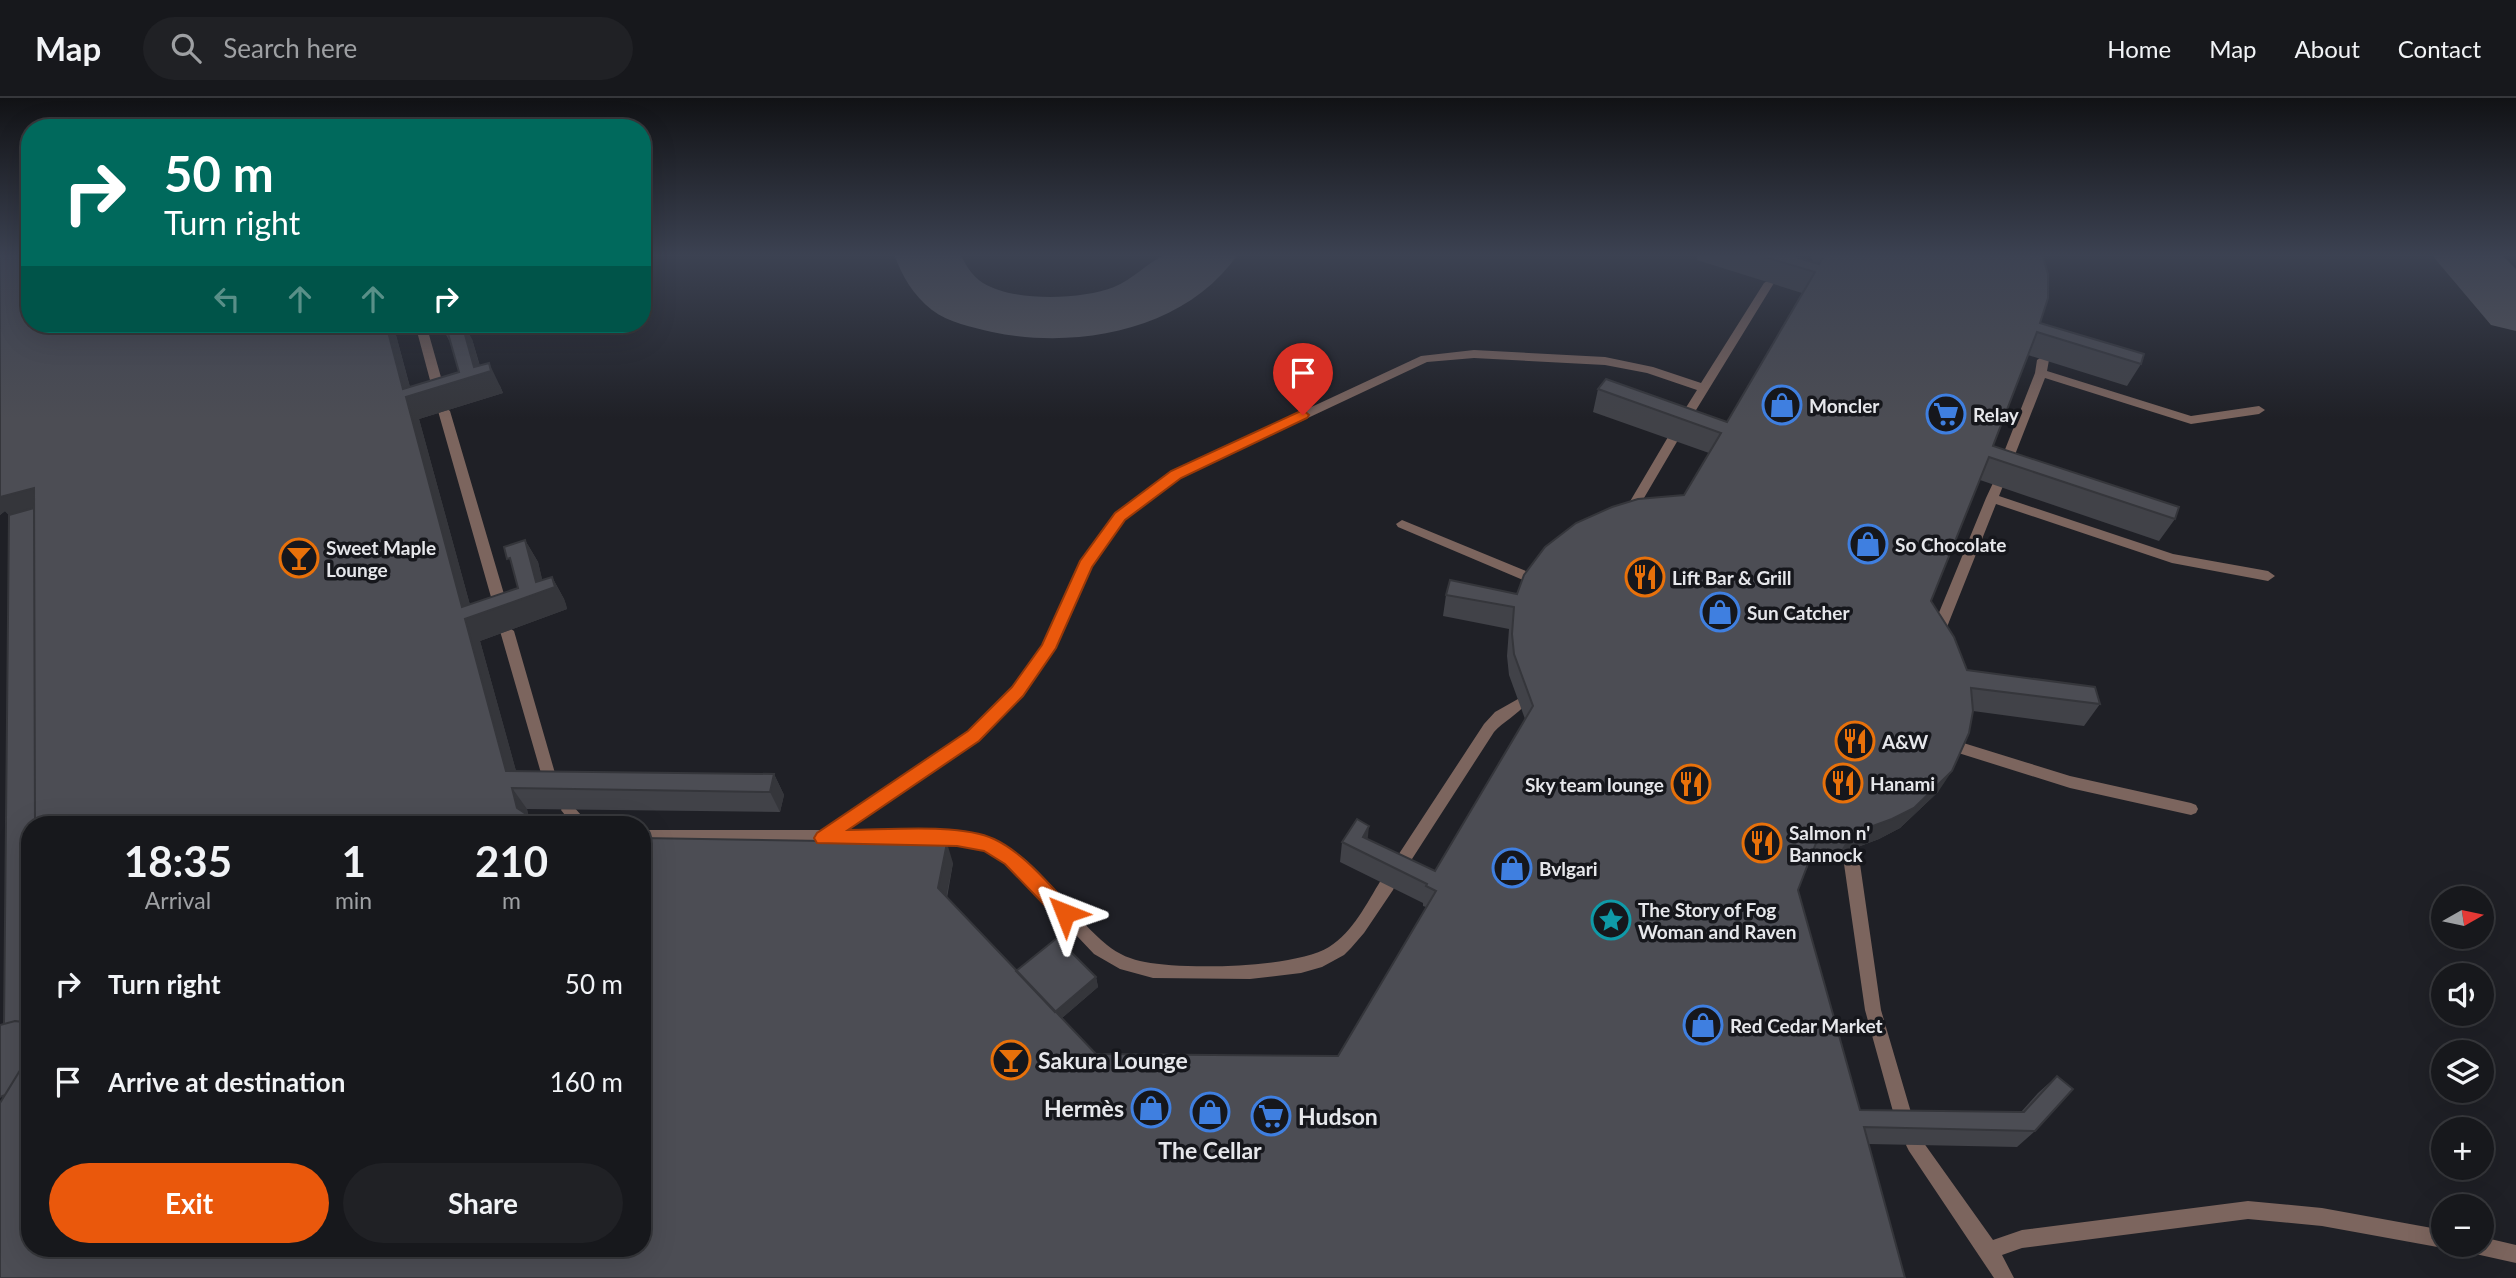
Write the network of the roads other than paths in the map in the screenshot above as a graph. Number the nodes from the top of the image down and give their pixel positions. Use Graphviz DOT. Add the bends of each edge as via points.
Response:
graph roads {
  1 [pos="1753,309"];
  2 [pos="422,333"];
  3 [pos="2043,360"];
  4 [pos="2041,373"];
  5 [pos="1703,388"];
  6 [pos="2259,410"];
  7 [pos="1997,486"];
  8 [pos="1402,524"];
  9 [pos="1622,525"];
  10 [pos="2268,576"];
  11 [pos="1533,579"];
  12 [pos="1934,644"];
  13 [pos="1518,705"];
  14 [pos="1957,747"];
  15 [pos="553,792"];
  16 [pos="2191,809"];
  17 [pos="568,810"];
  18 [pos="574,816"];
  19 [pos="651,836"];
  20 [pos="823,838"];
  21 [pos="1850,850"];
  22 [pos="1906,1127"];
  23 [pos="1914,1145"];
  24 [pos="2431,1237"];
  25 [pos="2494,1249"];
  26 [pos="1989,1251"];
  27 [pos="2516,1254"];
  28 [pos="2005,1278"];
  1 -- 5 [label="lane"];
  2 -- 15 [label="lane"];
  3 -- 4 [label="lane"];
  4 -- 6 [label="lane" via="2191,420"];
  4 -- 7 [label="lane"];
  5 -- 9 [label="lane"];
  5 -- 20 [label="lane" via="1605,361 1474,354 1425,359 1176,475 1120,516 1085,565 1048,648 999,712 974,736"];
  7 -- 10 [label="lane" via="2172,558"];
  7 -- 12 [label="lane"];
  8 -- 11 [label="lane"];
  13 -- 20 [label="lane" via="1489,728 1348,940 1317,963 1280,969 1133,968 1100,949 1011,859 988,844 918,837"];
  14 -- 16 [label="lane" via="2070,782"];
  17 -- 18 [label="lane"];
  19 -- 20 [label="lane"];
  21 -- 22 [label="lane" via="1873,1010"];
  23 -- 26 [label="lane"];
  24 -- 26 [label="lane" via="2248,1210 2022,1239"];
  25 -- 27 [label="lane"];
  26 -- 28 [label="lane"];
}
